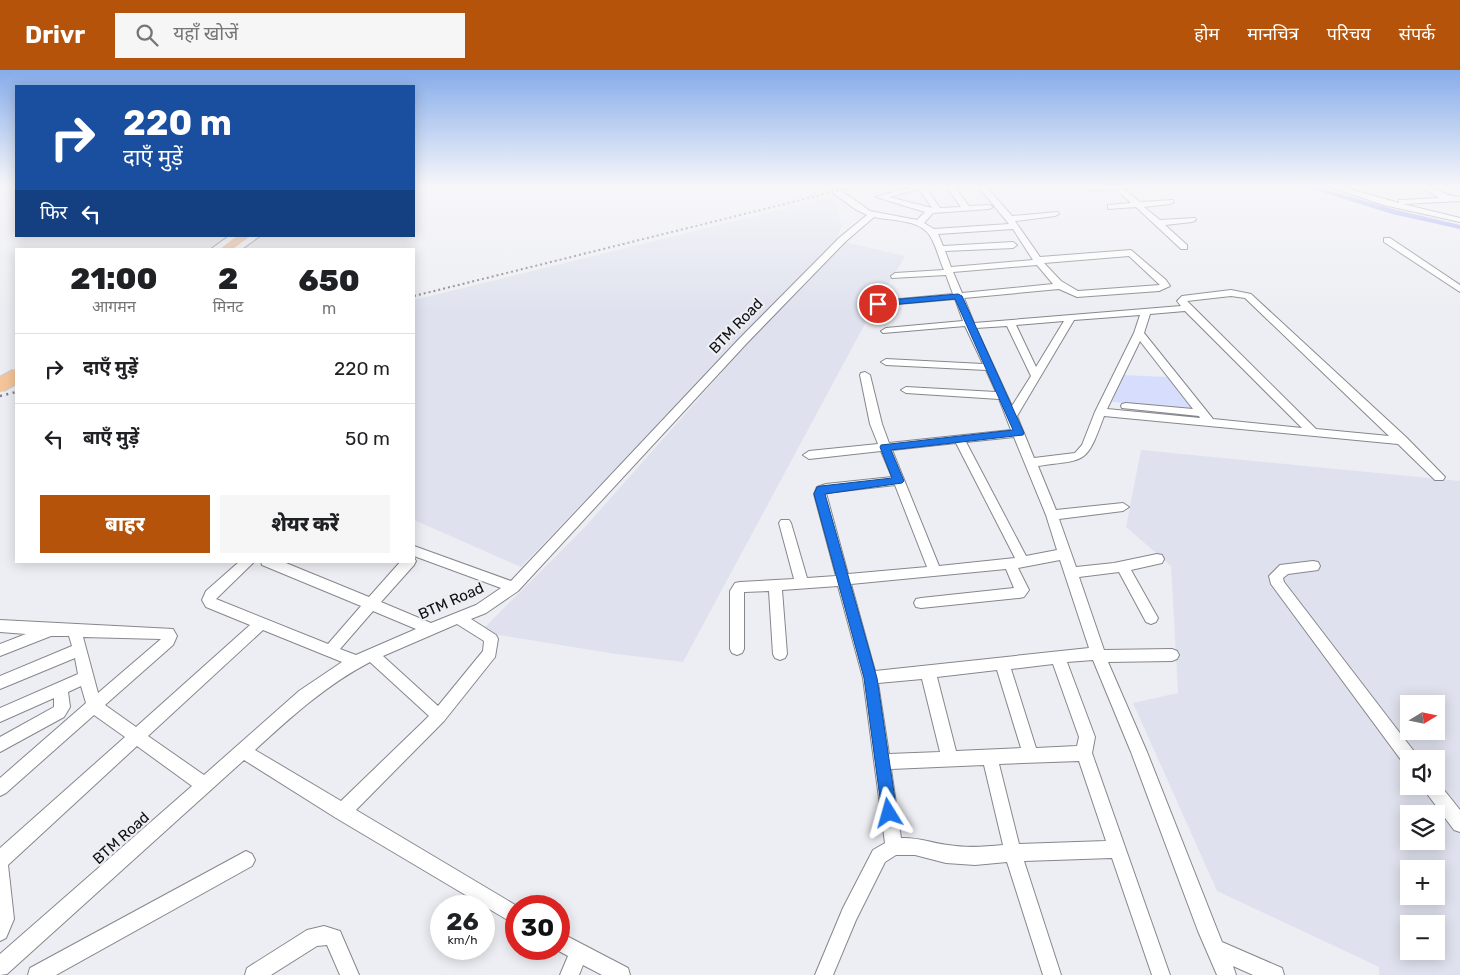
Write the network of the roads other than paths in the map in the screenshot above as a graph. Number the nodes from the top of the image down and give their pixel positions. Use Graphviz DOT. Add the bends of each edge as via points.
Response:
graph roads {
  1 [pos="857,227"];
  2 [pos="927,227"];
  3 [pos="978,227"];
  4 [pos="1013,227"];
  5 [pos="1163,227"];
  6 [pos="932,232"];
  7 [pos="233,237"];
  8 [pos="243,237"];
  9 [pos="254,237"];
  10 [pos="1387,240"];
  11 [pos="1013,244"];
  12 [pos="1184,247"];
  13 [pos="217,248"];
  14 [pos="226,248"];
  15 [pos="238,248"];
  16 [pos="940,249"];
  17 [pos="1040,261"];
  18 [pos="948,270"];
  19 [pos="895,276"];
  20 [pos="1060,286"];
  21 [pos="1460,290"];
  22 [pos="958,296"];
  23 [pos="878,304"];
  24 [pos="1187,308"];
  25 [pos="1146,312"];
  26 [pos="1070,319"];
  27 [pos="1011,324"];
  28 [pos="970,325"];
  29 [pos="886,331"];
  30 [pos="1139,333"];
  31 [pos="886,362"];
  32 [pos="990,367"];
  33 [pos="15,372"];
  34 [pos="865,375"];
  35 [pos="15,377"];
  36 [pos="1036,377"];
  37 [pos="15,378"];
  38 [pos="0,380"];
  39 [pos="0,385"];
  40 [pos="906,390"];
  41 [pos="1004,396"];
  42 [pos="1102,408"];
  43 [pos="1203,413"];
  44 [pos="1012,414"];
  45 [pos="1211,424"];
  46 [pos="1312,431"];
  47 [pos="1019,433"];
  48 [pos="959,439"];
  49 [pos="1403,440"];
  50 [pos="885,447"];
  51 [pos="809,455"];
  52 [pos="1030,463"];
  53 [pos="1440,477"];
  54 [pos="898,481"];
  55 [pos="1123,507"];
  56 [pos="1052,515"];
  57 [pos="784,523"];
  58 [pos="1065,554"];
  59 [pos="415,555"];
  60 [pos="1157,559"];
  61 [pos="247,563"];
  62 [pos="272,563"];
  63 [pos="407,563"];
  64 [pos="1016,563"];
  65 [pos="1122,566"];
  66 [pos="1313,566"];
  67 [pos="935,571"];
  68 [pos="1072,572"];
  69 [pos="843,580"];
  70 [pos="802,584"];
  71 [pos="775,586"];
  72 [pos="513,587"];
  73 [pos="921,603"];
  74 [pos="371,604"];
  75 [pos="457,618"];
  76 [pos="1151,618"];
  77 [pos="261,623"];
  78 [pos="0,626"];
  79 [pos="431,629"];
  80 [pos="51,630"];
  81 [pos="75,631"];
  82 [pos="80,649"];
  83 [pos="737,649"];
  84 [pos="0,650"];
  85 [pos="330,651"];
  86 [pos="780,654"];
  87 [pos="372,655"];
  88 [pos="1098,655"];
  89 [pos="1172,655"];
  90 [pos="1058,658"];
  91 [pos="357,662"];
  92 [pos="1002,664"];
  93 [pos="928,672"];
  94 [pos="86,677"];
  95 [pos="870,678"];
  96 [pos="0,682"];
  97 [pos="60,689"];
  98 [pos="94,706"];
  99 [pos="0,715"];
  100 [pos="439,716"];
  101 [pos="136,737"];
  102 [pos="0,745"];
  103 [pos="1403,750"];
  104 [pos="243,751"];
  105 [pos="1084,753"];
  106 [pos="1031,756"];
  107 [pos="990,758"];
  108 [pos="950,759"];
  109 [pos="882,762"];
  110 [pos="204,785"];
  111 [pos="0,788"];
  112 [pos="1438,795"];
  113 [pos="342,812"];
  114 [pos="1460,824"];
  115 [pos="894,847"];
  116 [pos="1118,849"];
  117 [pos="1013,853"];
  118 [pos="0,860"];
  119 [pos="246,860"];
  120 [pos="0,867"];
  121 [pos="505,909"];
  122 [pos="0,932"];
  123 [pos="570,948"];
  124 [pos="1216,949"];
  125 [pos="579,953"];
  126 [pos="0,967"];
  127 [pos="275,969"];
  128 [pos="37,975"];
  129 [pos="254,975"];
  130 [pos="350,975"];
  131 [pos="569,975"];
  132 [pos="621,975"];
  133 [pos="824,975"];
  134 [pos="1052,975"];
  135 [pos="1161,975"];
  136 [pos="1227,975"];
  137 [pos="1275,975"];
  1 -- 72 [label="street, BTM Road" via="743,341"];
  2 -- 6 [label="street"];
  3 -- 6 [label="street"];
  4 -- 17 [label="street"];
  5 -- 12 [label="street"];
  6 -- 16 [label="street"];
  7 -- 13 [label="street"];
  8 -- 14 [label="main road"];
  9 -- 15 [label="street"];
  10 -- 21 [label="street"];
  11 -- 16 [label="street"];
  16 -- 18 [label="street"];
  17 -- 18 [label="street"];
  17 -- 20 [label="street"];
  17 -- 20 [label="street" via="1131,253 1165,284 1159,288 1077,294"];
  18 -- 19 [label="street"];
  18 -- 22 [label="street"];
  20 -- 22 [label="street"];
  22 -- 23 [label="street"];
  22 -- 28 [label="street"];
  24 -- 25 [label="street"];
  24 -- 46 [label="street"];
  24 -- 49 [label="street" via="1182,301 1185,298 1231,293 1248,296"];
  25 -- 26 [label="street"];
  25 -- 30 [label="street"];
  26 -- 27 [label="street"];
  26 -- 36 [label="street"];
  27 -- 28 [label="street"];
  27 -- 36 [label="street"];
  28 -- 29 [label="street"];
  28 -- 32 [label="street"];
  30 -- 42 [label="street"];
  30 -- 43 [label="street"];
  31 -- 32 [label="street"];
  32 -- 41 [label="street"];
  33 -- 38 [label="street"];
  34 -- 50 [label="street" via="876,424"];
  35 -- 38 [label="street"];
  36 -- 44 [label="street"];
  37 -- 39 [label="main road, bridge"];
  40 -- 41 [label="street"];
  41 -- 44 [label="street"];
  42 -- 43 [label="street"];
  42 -- 45 [label="street"];
  42 -- 52 [label="street" via="1087,447 1078,456"];
  43 -- 45 [label="street"];
  44 -- 47 [label="street"];
  45 -- 46 [label="street"];
  46 -- 49 [label="street"];
  47 -- 48 [label="street"];
  47 -- 52 [label="street"];
  48 -- 50 [label="street"];
  48 -- 64 [label="street"];
  49 -- 53 [label="street"];
  50 -- 51 [label="street"];
  50 -- 54 [label="street"];
  52 -- 56 [label="street"];
  54 -- 67 [label="street"];
  54 -- 69 [label="street" via="821,490"];
  55 -- 56 [label="street"];
  56 -- 58 [label="street"];
  57 -- 70 [label="street"];
  58 -- 64 [label="street"];
  58 -- 68 [label="street"];
  59 -- 72 [label="street"];
  60 -- 65 [label="street"];
  61 -- 77 [label="street" via="209,600"];
  62 -- 74 [label="street"];
  63 -- 74 [label="street"];
  64 -- 67 [label="street"];
  64 -- 73 [label="street" via="1022,590 1019,593"];
  65 -- 68 [label="street"];
  65 -- 76 [label="street"];
  66 -- 103 [label="street" via="1285,569 1276,576 1278,584"];
  67 -- 69 [label="street"];
  68 -- 88 [label="street"];
  69 -- 70 [label="street"];
  69 -- 95 [label="street"];
  70 -- 71 [label="street"];
  71 -- 83 [label="street" via="745,586 737,591"];
  71 -- 86 [label="street"];
  72 -- 75 [label="street, BTM Road" via="481,609"];
  74 -- 79 [label="street"];
  74 -- 85 [label="street"];
  75 -- 79 [label="street, BTM Road"];
  75 -- 100 [label="street" via="481,630 490,639 490,653"];
  77 -- 85 [label="street"];
  77 -- 101 [label="street"];
  78 -- 80 [label="street"];
  79 -- 87 [label="street, BTM Road"];
  80 -- 81 [label="street"];
  80 -- 84 [label="street"];
  81 -- 82 [label="street"];
  81 -- 98 [label="street" via="168,633 170,636"];
  82 -- 94 [label="street"];
  82 -- 96 [label="street"];
  85 -- 91 [label="street"];
  87 -- 91 [label="street, BTM Road"];
  87 -- 100 [label="street"];
  88 -- 89 [label="street"];
  88 -- 90 [label="street"];
  88 -- 124 [label="street"];
  90 -- 92 [label="street"];
  90 -- 105 [label="street" via="1087,737"];
  91 -- 104 [label="street, BTM Road" via="304,696"];
  92 -- 93 [label="street"];
  92 -- 106 [label="street"];
  93 -- 95 [label="street"];
  93 -- 108 [label="street"];
  94 -- 97 [label="street"];
  94 -- 98 [label="street"];
  95 -- 109 [label="street"];
  97 -- 99 [label="street"];
  97 -- 102 [label="street" via="62,707 59,712"];
  98 -- 101 [label="street"];
  98 -- 111 [label="street"];
  100 -- 113 [label="street"];
  101 -- 110 [label="street"];
  101 -- 118 [label="street"];
  104 -- 110 [label="street, BTM Road"];
  104 -- 113 [label="street"];
  105 -- 106 [label="street"];
  105 -- 116 [label="street"];
  106 -- 107 [label="street"];
  107 -- 108 [label="street"];
  107 -- 117 [label="street"];
  108 -- 109 [label="street"];
  109 -- 115 [label="street"];
  110 -- 126 [label="street, BTM Road"];
  112 -- 114 [label="street"];
  113 -- 121 [label="street"];
  115 -- 117 [label="street" via="915,846 946,854 975,856"];
  115 -- 133 [label="street" via="878,856"];
  116 -- 117 [label="street"];
  116 -- 135 [label="street"];
  117 -- 134 [label="street"];
  119 -- 128 [label="street"];
  120 -- 122 [label="street" via="5,919"];
  123 -- 125 [label="street"];
  124 -- 136 [label="street"];
  124 -- 137 [label="street"];
  125 -- 131 [label="street"];
  125 -- 132 [label="street"];
  127 -- 129 [label="street"];
  127 -- 130 [label="street" via="314,937 324,935 333,938"];
}
